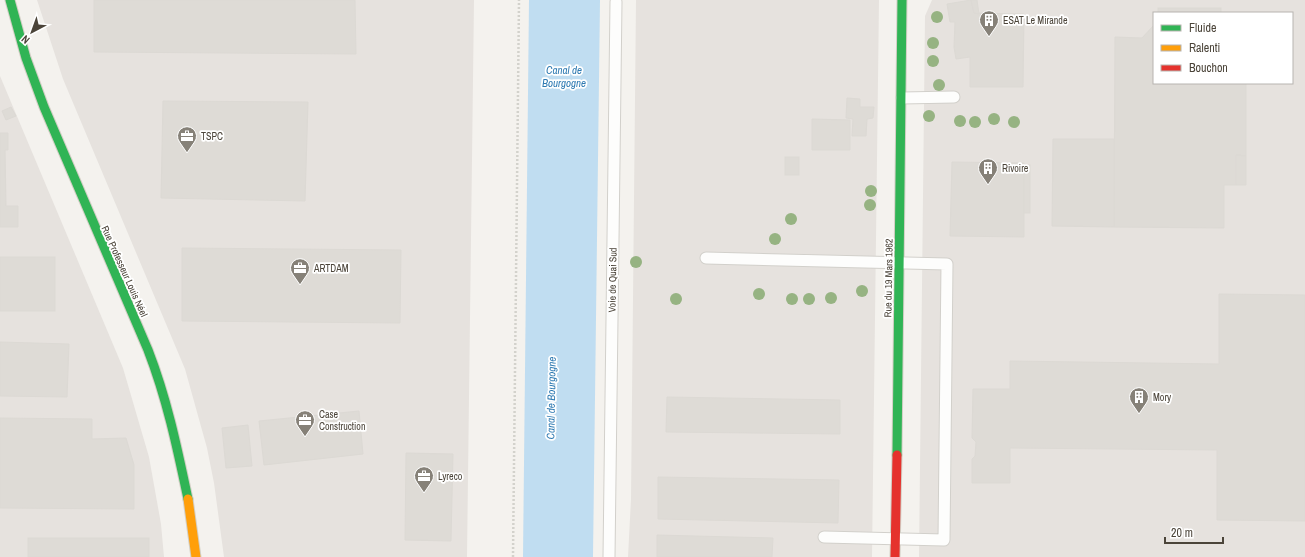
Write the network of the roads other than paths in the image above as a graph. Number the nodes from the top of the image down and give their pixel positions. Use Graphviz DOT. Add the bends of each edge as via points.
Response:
graph roads {
  1 [pos="10,0"];
  2 [pos="902,0"];
  3 [pos="616,2"];
  4 [pos="954,97"];
  5 [pos="902,98"];
  6 [pos="706,258"];
  7 [pos="900,262"];
  8 [pos="824,537"];
  9 [pos="895,539"];
  10 [pos="196,557"];
  11 [pos="608,557"];
  12 [pos="895,557"];
  1 -- 10 [label="street, Rue Professeur Louis Néel" via="26,58 44,107 163,390 190,508"];
  2 -- 5 [label="street, Rue du 19 Mars 1962"];
  3 -- 11 [label="lane, Voie de Quai Sud"];
  4 -- 5 [label="lane"];
  5 -- 7 [label="street, Rue du 19 Mars 1962"];
  6 -- 7 [label="lane"];
  7 -- 9 [label="street, Rue du 19 Mars 1962"];
  7 -- 9 [label="lane" via="947,264 944,540"];
  8 -- 9 [label="lane"];
  9 -- 12 [label="street, Rue du 19 Mars 1962"];
}
